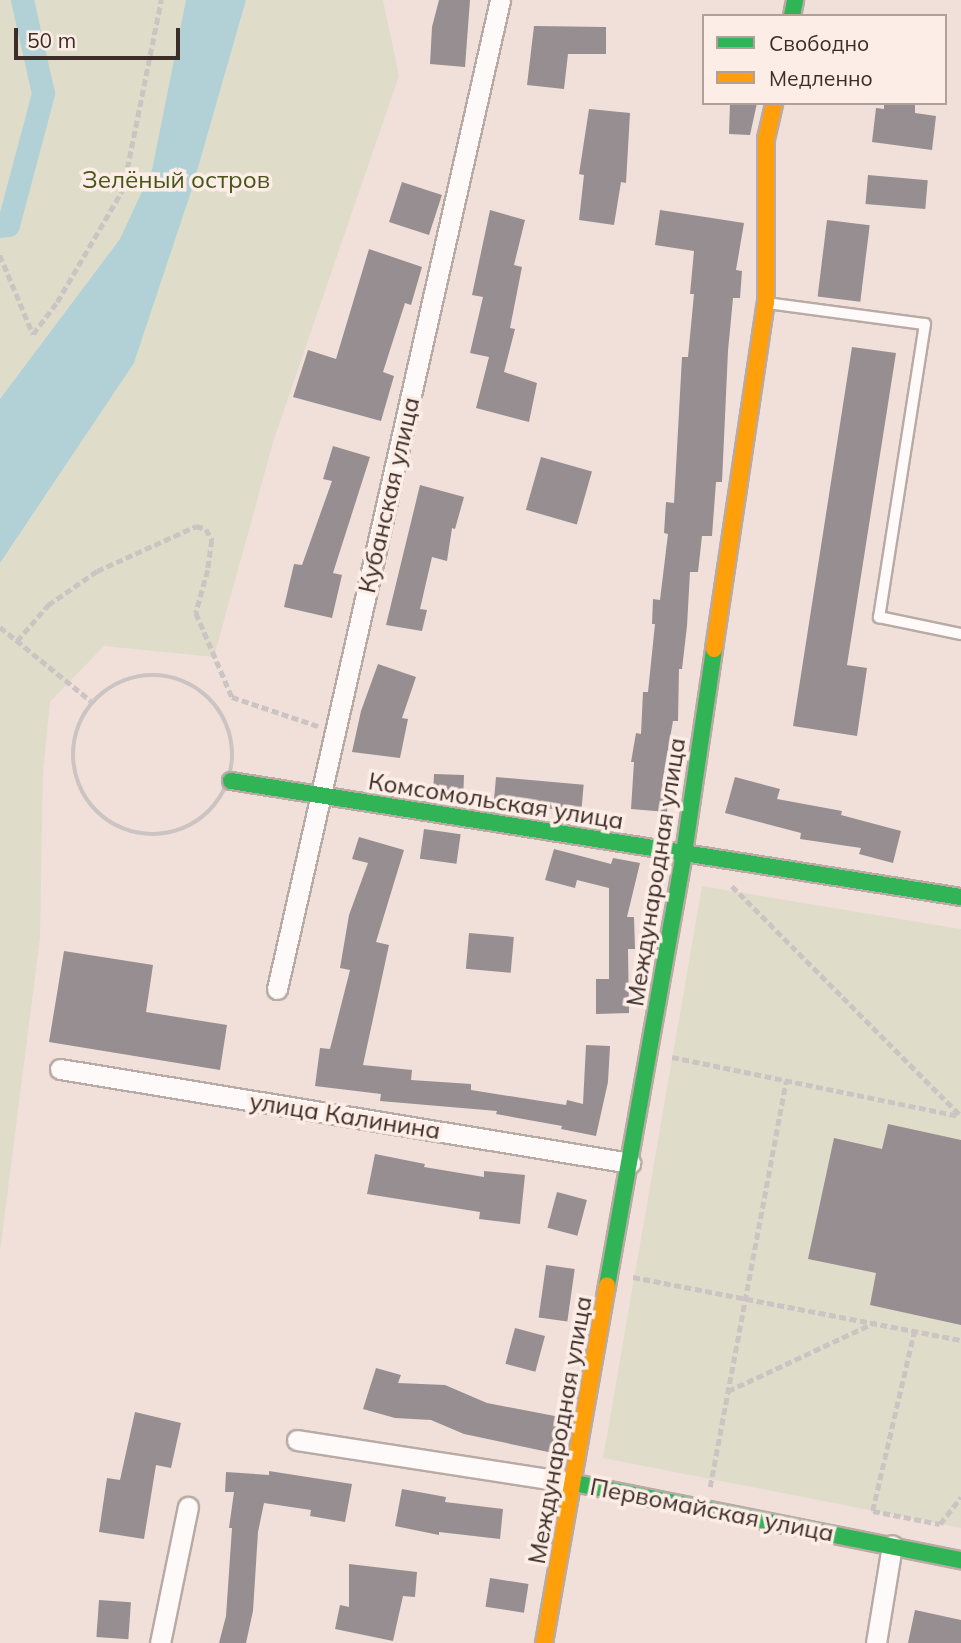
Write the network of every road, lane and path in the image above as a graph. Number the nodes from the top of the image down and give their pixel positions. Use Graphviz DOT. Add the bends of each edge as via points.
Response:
graph roads {
  1 [pos="161,0"];
  2 [pos="500,0"];
  3 [pos="774,105"];
  4 [pos="0,255"];
  5 [pos="766,303"];
  6 [pos="0,627"];
  7 [pos="961,634"];
  8 [pos="17,641"];
  9 [pos="91,701"];
  10 [pos="336,732"];
  11 [pos="231,781"];
  12 [pos="321,796"];
  13 [pos="684,853"];
  14 [pos="731,885"];
  15 [pos="961,897"];
  16 [pos="277,989"];
  17 [pos="672,1058"];
  18 [pos="60,1069"];
  19 [pos="786,1081"];
  20 [pos="961,1116"];
  21 [pos="630,1163"];
  22 [pos="611,1273"];
  23 [pos="745,1297"];
  24 [pos="876,1322"];
  25 [pos="915,1330"];
  26 [pos="961,1340"];
  27 [pos="727,1391"];
  28 [pos="297,1440"];
  29 [pos="574,1483"];
  30 [pos="961,1497"];
  31 [pos="188,1507"];
  32 [pos="706,1509"];
  33 [pos="892,1545"];
  34 [pos="961,1560"];
  35 [pos="160,1643"];
  36 [pos="544,1643"];
  37 [pos="876,1643"];
  1 -- 4 [label="path" via="123,189 57,302 33,334"];
  2 -- 10 [label="street, Кубанская улица"];
  3 -- 5 [label="main road, Международная улица" via="766,139"];
  5 -- 7 [label="lane" via="925,324 879,617"];
  5 -- 13 [label="main road, Международная улица"];
  6 -- 8 [label="path"];
  8 -- 9 [label="path"];
  8 -- 10 [label="path" via="48,605 97,571 196,526 206,529 212,540 196,613 232,697"];
  9 -- 11 [label="path" via="128,677 173,676 211,698 233,737"];
  9 -- 11 [label="path" via="72,745 79,792 112,826 159,837 203,820"];
  10 -- 12 [label="street, Кубанская улица"];
  11 -- 12 [label="main road, Комсомольская улица"];
  12 -- 13 [label="main road, Комсомольская улица"];
  12 -- 16 [label="street, Кубанская улица"];
  13 -- 15 [label="main road, Комсомольская улица"];
  13 -- 21 [label="main road, Международная улица"];
  14 -- 20 [label="path"];
  17 -- 19 [label="path"];
  18 -- 21 [label="street, улица Калинина"];
  19 -- 20 [label="path"];
  19 -- 23 [label="path"];
  21 -- 22 [label="main road, Международная улица"];
  22 -- 23 [label="path"];
  22 -- 29 [label="main road, Международная улица"];
  23 -- 24 [label="path"];
  23 -- 27 [label="path"];
  24 -- 25 [label="path"];
  24 -- 27 [label="path"];
  25 -- 26 [label="path"];
  25 -- 30 [label="path" via="873,1511 940,1524"];
  27 -- 32 [label="path"];
  28 -- 29 [label="street, Первомайская улица"];
  29 -- 32 [label="main road, Первомайская улица"];
  29 -- 36 [label="main road, Международная улица"];
  31 -- 35 [label="street"];
  32 -- 33 [label="main road, Первомайская улица"];
  33 -- 34 [label="main road, Первомайская улица"];
  33 -- 37 [label="street"];
}
